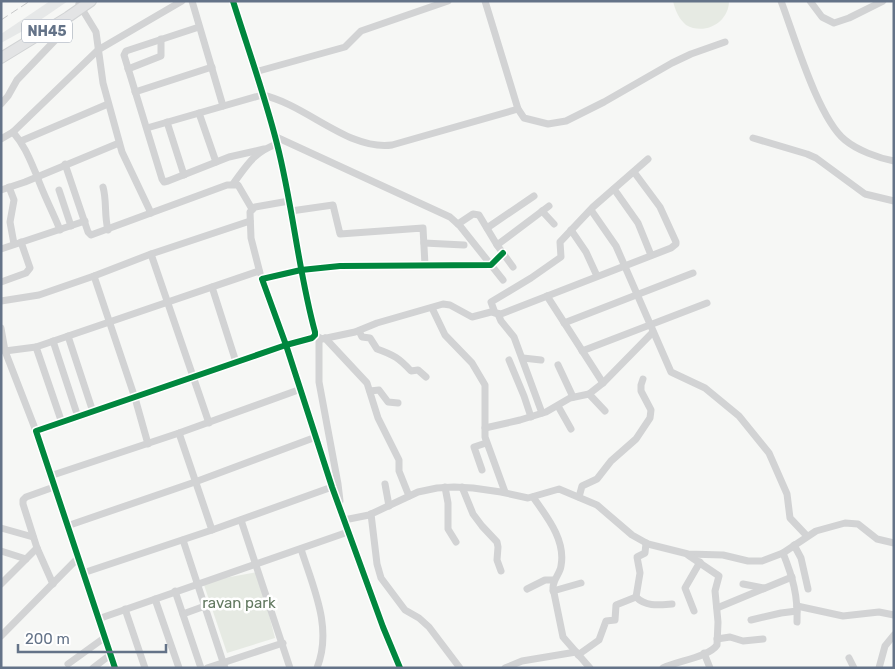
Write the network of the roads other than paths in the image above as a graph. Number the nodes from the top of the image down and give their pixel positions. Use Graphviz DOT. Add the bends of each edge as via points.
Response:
graph roads {
  1 [pos="91,1"];
  2 [pos="182,1"];
  3 [pos="192,1"];
  4 [pos="234,1"];
  5 [pos="448,1"];
  6 [pos="486,1"];
  7 [pos="781,1"];
  8 [pos="810,1"];
  9 [pos="883,1"];
  10 [pos="81,4"];
  11 [pos="68,17"];
  12 [pos="199,27"];
  13 [pos="162,39"];
  14 [pos="725,42"];
  15 [pos="98,50"];
  16 [pos="1,51"];
  17 [pos="1,58"];
  18 [pos="212,67"];
  19 [pos="128,69"];
  20 [pos="255,72"];
  21 [pos="135,92"];
  22 [pos="262,96"];
  23 [pos="1,104"];
  24 [pos="108,104"];
  25 [pos="223,106"];
  26 [pos="518,109"];
  27 [pos="199,113"];
  28 [pos="167,122"];
  29 [pos="147,128"];
  30 [pos="13,132"];
  31 [pos="753,138"];
  32 [pos="1,139"];
  33 [pos="276,140"];
  34 [pos="21,142"];
  35 [pos="119,143"];
  36 [pos="264,149"];
  37 [pos="648,159"];
  38 [pos="894,161"];
  39 [pos="216,162"];
  40 [pos="65,164"];
  41 [pos="634,172"];
  42 [pos="184,174"];
  43 [pos="37,176"];
  44 [pos="233,184"];
  45 [pos="103,186"];
  46 [pos="5,188"];
  47 [pos="614,189"];
  48 [pos="59,190"];
  49 [pos="534,196"];
  50 [pos="289,201"];
  51 [pos="894,201"];
  52 [pos="549,206"];
  53 [pos="252,208"];
  54 [pos="591,210"];
  55 [pos="291,211"];
  56 [pos="542,211"];
  57 [pos="151,213"];
  58 [pos="85,221"];
  59 [pos="250,221"];
  60 [pos="458,224"];
  61 [pos="554,224"];
  62 [pos="71,226"];
  63 [pos="487,228"];
  64 [pos="60,230"];
  65 [pos="108,230"];
  66 [pos="571,230"];
  67 [pos="18,243"];
  68 [pos="424,243"];
  69 [pos="464,244"];
  70 [pos="497,246"];
  71 [pos="1,249"];
  72 [pos="503,253"];
  73 [pos="151,254"];
  74 [pos="651,255"];
  75 [pos="425,265"];
  76 [pos="491,265"];
  77 [pos="624,265"];
  78 [pos="513,267"];
  79 [pos="301,270"];
  80 [pos="259,271"];
  81 [pos="693,273"];
  82 [pos="94,276"];
  83 [pos="597,276"];
  84 [pos="262,279"];
  85 [pos="503,280"];
  86 [pos="1,282"];
  87 [pos="212,287"];
  88 [pos="638,294"];
  89 [pos="547,296"];
  90 [pos="1,301"];
  91 [pos="168,302"];
  92 [pos="707,303"];
  93 [pos="432,308"];
  94 [pos="497,313"];
  95 [pos="109,322"];
  96 [pos="564,323"];
  97 [pos="1,328"];
  98 [pos="652,328"];
  99 [pos="358,331"];
  100 [pos="68,336"];
  101 [pos="320,337"];
  102 [pos="53,341"];
  103 [pos="286,345"];
  104 [pos="36,347"];
  105 [pos="5,351"];
  106 [pos="582,351"];
  107 [pos="523,358"];
  108 [pos="509,360"];
  109 [pos="541,360"];
  110 [pos="236,362"];
  111 [pos="558,365"];
  112 [pos="194,378"];
  113 [pos="426,378"];
  114 [pos="644,379"];
  115 [pos="603,383"];
  116 [pos="301,389"];
  117 [pos="370,391"];
  118 [pos="589,394"];
  119 [pos="573,397"];
  120 [pos="135,398"];
  121 [pos="398,404"];
  122 [pos="558,406"];
  123 [pos="605,411"];
  124 [pos="93,412"];
  125 [pos="542,413"];
  126 [pos="78,417"];
  127 [pos="531,417"];
  128 [pos="62,423"];
  129 [pos="209,423"];
  130 [pos="485,428"];
  131 [pos="571,429"];
  132 [pos="36,431"];
  133 [pos="179,433"];
  134 [pos="316,437"];
  135 [pos="486,442"];
  136 [pos="148,444"];
  137 [pos="482,470"];
  138 [pos="50,476"];
  139 [pos="195,482"];
  140 [pos="385,484"];
  141 [pos="54,487"];
  142 [pos="332,487"];
  143 [pos="445,487"];
  144 [pos="462,487"];
  145 [pos="505,492"];
  146 [pos="409,496"];
  147 [pos="533,497"];
  148 [pos="579,497"];
  149 [pos="389,506"];
  150 [pos="340,509"];
  151 [pos="371,514"];
  152 [pos="241,520"];
  153 [pos="344,520"];
  154 [pos="67,526"];
  155 [pos="1,528"];
  156 [pos="212,530"];
  157 [pos="348,532"];
  158 [pos="807,536"];
  159 [pos="33,537"];
  160 [pos="183,540"];
  161 [pos="456,542"];
  162 [pos="646,543"];
  163 [pos="894,543"];
  164 [pos="794,545"];
  165 [pos="37,548"];
  166 [pos="301,549"];
  167 [pos="1,551"];
  168 [pos="783,553"];
  169 [pos="688,554"];
  170 [pos="78,558"];
  171 [pos="26,559"];
  172 [pos="700,562"];
  173 [pos="256,565"];
  174 [pos="501,571"];
  175 [pos="83,574"];
  176 [pos="5,575"];
  177 [pos="792,577"];
  178 [pos="554,580"];
  179 [pos="197,583"];
  180 [pos="581,583"];
  181 [pos="1,584"];
  182 [pos="53,584"];
  183 [pos="743,584"];
  184 [pos="764,588"];
  185 [pos="527,589"];
  186 [pos="808,589"];
  187 [pos="175,591"];
  188 [pos="553,591"];
  189 [pos="636,597"];
  190 [pos="155,599"];
  191 [pos="672,604"];
  192 [pos="205,606"];
  193 [pos="717,608"];
  194 [pos="797,609"];
  195 [pos="125,610"];
  196 [pos="694,611"];
  197 [pos="183,614"];
  198 [pos="894,615"];
  199 [pos="98,619"];
  200 [pos="750,620"];
  201 [pos="797,622"];
  202 [pos="1,636"];
  203 [pos="894,636"];
  204 [pos="104,638"];
  205 [pos="717,639"];
  206 [pos="763,639"];
  207 [pos="283,643"];
  208 [pos="577,653"];
  209 [pos="704,653"];
  210 [pos="110,655"];
  211 [pos="849,658"];
  212 [pos="68,664"];
  213 [pos="224,665"];
  214 [pos="93,668"];
  215 [pos="114,668"];
  216 [pos="146,668"];
  217 [pos="179,668"];
  218 [pos="201,668"];
  219 [pos="207,668"];
  220 [pos="290,668"];
  221 [pos="318,668"];
  222 [pos="400,668"];
  223 [pos="460,668"];
  224 [pos="505,668"];
  225 [pos="590,668"];
  226 [pos="663,668"];
  227 [pos="710,668"];
  228 [pos="854,668"];
  229 [pos="879,668"];
  1 -- 10 [label="highway, NH45"];
  2 -- 15 [label="street"];
  3 -- 12 [label="street"];
  4 -- 20 [label="street"];
  5 -- 20 [label="street" via="361,31 345,46"];
  6 -- 26 [label="street"];
  7 -- 38 [label="street" via="814,90 832,126 851,144"];
  8 -- 9 [label="street" via="822,17 834,23"];
  10 -- 11 [label="highway, NH45"];
  10 -- 15 [label="street" via="96,32"];
  10 -- 16 [label="highway, NH45"];
  11 -- 17 [label="highway, NH45"];
  11 -- 23 [label="street" via="63,32 17,80"];
  12 -- 13 [label="street"];
  12 -- 18 [label="street"];
  13 -- 19 [label="street" via="161,56"];
  13 -- 19 [label="street" via="124,52"];
  14 -- 26 [label="street" via="672,63 566,121 548,124 524,118"];
  15 -- 24 [label="street"];
  15 -- 30 [label="street"];
  18 -- 21 [label="street"];
  18 -- 25 [label="street"];
  19 -- 21 [label="street"];
  20 -- 22 [label="street"];
  21 -- 29 [label="street"];
  22 -- 25 [label="street"];
  22 -- 26 [label="street" via="280,100 372,146 392,145"];
  22 -- 33 [label="street"];
  24 -- 34 [label="street"];
  24 -- 35 [label="street"];
  25 -- 27 [label="street"];
  27 -- 28 [label="street"];
  27 -- 39 [label="street"];
  28 -- 29 [label="street"];
  28 -- 42 [label="street"];
  29 -- 42 [label="street" via="164,182"];
  30 -- 32 [label="street"];
  30 -- 34 [label="street"];
  31 -- 51 [label="street" via="816,158 865,194"];
  33 -- 36 [label="street"];
  33 -- 50 [label="street"];
  33 -- 60 [label="street" via="450,216"];
  34 -- 43 [label="street"];
  35 -- 40 [label="street"];
  35 -- 57 [label="street"];
  36 -- 39 [label="street"];
  36 -- 44 [label="street" via="252,158"];
  37 -- 41 [label="street"];
  39 -- 42 [label="street"];
  40 -- 43 [label="street"];
  40 -- 58 [label="street"];
  41 -- 47 [label="street"];
  41 -- 74 [label="street" via="660,207 676,242 674,246"];
  43 -- 46 [label="street"];
  43 -- 64 [label="street"];
  44 -- 53 [label="street" via="238,185"];
  44 -- 57 [label="street"];
  45 -- 65 [label="street"];
  46 -- 67 [label="street" via="14,200 10,222"];
  47 -- 54 [label="street"];
  47 -- 74 [label="street" via="638,223"];
  48 -- 62 [label="street"];
  49 -- 63 [label="street"];
  50 -- 53 [label="street"];
  50 -- 55 [label="street"];
  52 -- 56 [label="street"];
  53 -- 59 [label="street"];
  54 -- 66 [label="street"];
  54 -- 77 [label="street" via="611,238"];
  55 -- 68 [label="street" via="331,204 340,234 422,228"];
  55 -- 79 [label="street"];
  56 -- 61 [label="street"];
  56 -- 70 [label="street"];
  57 -- 65 [label="street"];
  58 -- 62 [label="street"];
  58 -- 65 [label="street" via="91,235"];
  59 -- 73 [label="street"];
  59 -- 80 [label="street"];
  60 -- 63 [label="street" via="479,214"];
  60 -- 76 [label="street"];
  62 -- 64 [label="street"];
  63 -- 70 [label="street"];
  64 -- 67 [label="street"];
  66 -- 83 [label="street"];
  66 -- 94 [label="street" via="559,244 560,257 491,302"];
  67 -- 71 [label="street"];
  67 -- 86 [label="street" via="30,268"];
  68 -- 69 [label="street"];
  68 -- 75 [label="street"];
  70 -- 72 [label="street"];
  72 -- 76 [label="street"];
  72 -- 78 [label="street"];
  73 -- 82 [label="street"];
  73 -- 91 [label="street"];
  74 -- 77 [label="street"];
  75 -- 76 [label="street"];
  75 -- 79 [label="street"];
  76 -- 85 [label="street"];
  77 -- 83 [label="street"];
  77 -- 88 [label="street"];
  79 -- 84 [label="street"];
  79 -- 101 [label="street"];
  80 -- 84 [label="street"];
  80 -- 87 [label="street"];
  81 -- 88 [label="street"];
  82 -- 90 [label="street" via="39,295"];
  82 -- 95 [label="street"];
  83 -- 89 [label="street"];
  84 -- 103 [label="street"];
  87 -- 91 [label="street"];
  87 -- 110 [label="street"];
  88 -- 96 [label="street"];
  88 -- 98 [label="street"];
  89 -- 94 [label="street"];
  89 -- 96 [label="street"];
  91 -- 95 [label="street"];
  91 -- 112 [label="street"];
  92 -- 98 [label="street"];
  93 -- 94 [label="street" via="447,304 472,317"];
  93 -- 99 [label="street"];
  93 -- 130 [label="street" via="445,335 472,363 485,385"];
  94 -- 107 [label="street"];
  95 -- 100 [label="street"];
  95 -- 120 [label="street"];
  96 -- 106 [label="street"];
  97 -- 105 [label="street"];
  98 -- 106 [label="street"];
  98 -- 115 [label="street"];
  98 -- 158 [label="street" via="671,372 705,388 739,416 768,453 787,494 790,518"];
  99 -- 101 [label="street"];
  99 -- 113 [label="street" via="362,337 370,338 377,349 394,355 411,371 418,370"];
  100 -- 102 [label="street"];
  100 -- 124 [label="street"];
  101 -- 103 [label="street"];
  101 -- 117 [label="street" via="364,379"];
  101 -- 150 [label="street" via="320,382"];
  102 -- 104 [label="street"];
  102 -- 126 [label="street"];
  103 -- 110 [label="street"];
  103 -- 116 [label="street"];
  104 -- 105 [label="street"];
  104 -- 128 [label="street"];
  105 -- 132 [label="street"];
  106 -- 115 [label="street"];
  107 -- 109 [label="street"];
  107 -- 125 [label="street"];
  108 -- 127 [label="street"];
  110 -- 112 [label="street"];
  111 -- 119 [label="street"];
  112 -- 120 [label="street"];
  112 -- 129 [label="street"];
  114 -- 148 [label="street" via="641,391 651,410 650,418 636,439 611,461 597,479 582,486"];
  115 -- 118 [label="street"];
  116 -- 129 [label="street"];
  116 -- 134 [label="street"];
  117 -- 121 [label="street" via="379,390 388,402"];
  117 -- 146 [label="street" via="378,418 399,460 399,471"];
  118 -- 119 [label="street"];
  118 -- 123 [label="street"];
  119 -- 122 [label="street"];
  120 -- 124 [label="street"];
  120 -- 136 [label="street"];
  122 -- 125 [label="street"];
  122 -- 131 [label="street"];
  124 -- 126 [label="street"];
  125 -- 127 [label="street"];
  126 -- 128 [label="street"];
  127 -- 130 [label="street"];
  128 -- 132 [label="street"];
  129 -- 133 [label="street"];
  130 -- 135 [label="street"];
  132 -- 138 [label="street"];
  133 -- 136 [label="street"];
  133 -- 139 [label="street"];
  134 -- 139 [label="street"];
  134 -- 142 [label="street"];
  135 -- 137 [label="street" via="474,447"];
  135 -- 145 [label="street"];
  136 -- 138 [label="street"];
  138 -- 141 [label="street"];
  139 -- 154 [label="street"];
  139 -- 156 [label="street"];
  140 -- 149 [label="street"];
  141 -- 154 [label="street"];
  141 -- 159 [label="street" via="23,500"];
  142 -- 150 [label="street"];
  142 -- 152 [label="street"];
  143 -- 144 [label="street"];
  143 -- 146 [label="street"];
  143 -- 161 [label="street" via="448,530"];
  144 -- 145 [label="street"];
  144 -- 174 [label="street" via="473,514 497,542"];
  145 -- 147 [label="street"];
  146 -- 149 [label="street"];
  147 -- 148 [label="street" via="559,489"];
  147 -- 178 [label="street" via="562,548 561,567"];
  148 -- 162 [label="street" via="597,505"];
  149 -- 151 [label="street"];
  150 -- 153 [label="street"];
  151 -- 153 [label="street"];
  151 -- 223 [label="street" via="381,578 405,610 429,627"];
  152 -- 156 [label="street"];
  152 -- 173 [label="street"];
  153 -- 157 [label="street"];
  154 -- 170 [label="street"];
  155 -- 159 [label="street"];
  156 -- 160 [label="street"];
  157 -- 166 [label="street"];
  157 -- 222 [label="street"];
  158 -- 163 [label="street" via="828,527 852,523 862,526 877,539"];
  158 -- 164 [label="street"];
  159 -- 165 [label="street"];
  160 -- 175 [label="street"];
  160 -- 179 [label="street"];
  162 -- 169 [label="street"];
  162 -- 189 [label="street" via="645,553 637,557 640,575"];
  164 -- 168 [label="street"];
  164 -- 186 [label="street" via="801,558"];
  165 -- 171 [label="street"];
  165 -- 182 [label="street"];
  166 -- 173 [label="street"];
  166 -- 221 [label="street" via="323,625"];
  167 -- 171 [label="street"];
  168 -- 169 [label="street" via="755,562 723,555"];
  168 -- 177 [label="street"];
  169 -- 172 [label="street"];
  170 -- 175 [label="street"];
  170 -- 182 [label="street"];
  171 -- 176 [label="street"];
  172 -- 193 [label="street" via="719,576 715,591"];
  172 -- 196 [label="street" via="685,588"];
  173 -- 179 [label="street"];
  173 -- 207 [label="street"];
  175 -- 199 [label="street"];
  176 -- 181 [label="street"];
  177 -- 184 [label="street"];
  177 -- 194 [label="street"];
  178 -- 185 [label="street" via="545,580"];
  178 -- 188 [label="street"];
  179 -- 187 [label="street"];
  179 -- 192 [label="street"];
  180 -- 188 [label="street"];
  182 -- 202 [label="street"];
  183 -- 184 [label="street"];
  184 -- 193 [label="street"];
  187 -- 190 [label="street"];
  187 -- 197 [label="street"];
  188 -- 208 [label="street" via="561,633"];
  189 -- 191 [label="street" via="651,605"];
  189 -- 208 [label="street" via="616,605 615,620 606,621 599,640"];
  190 -- 195 [label="street"];
  190 -- 217 [label="street"];
  192 -- 197 [label="street"];
  192 -- 213 [label="street"];
  193 -- 205 [label="street"];
  194 -- 198 [label="street" via="843,616 879,612"];
  194 -- 200 [label="street"];
  194 -- 201 [label="street"];
  195 -- 199 [label="street"];
  195 -- 216 [label="street"];
  197 -- 218 [label="street"];
  199 -- 204 [label="street"];
  203 -- 229 [label="street" via="885,646"];
  204 -- 210 [label="street"];
  204 -- 212 [label="street"];
  205 -- 206 [label="street" via="730,636 742,641"];
  205 -- 209 [label="street" via="715,648"];
  207 -- 213 [label="street"];
  207 -- 220 [label="street"];
  208 -- 224 [label="street" via="522,661"];
  208 -- 225 [label="street"];
  209 -- 226 [label="street"];
  209 -- 227 [label="street"];
  210 -- 214 [label="street"];
  210 -- 215 [label="street"];
  211 -- 228 [label="street"];
  213 -- 219 [label="street"];
}
